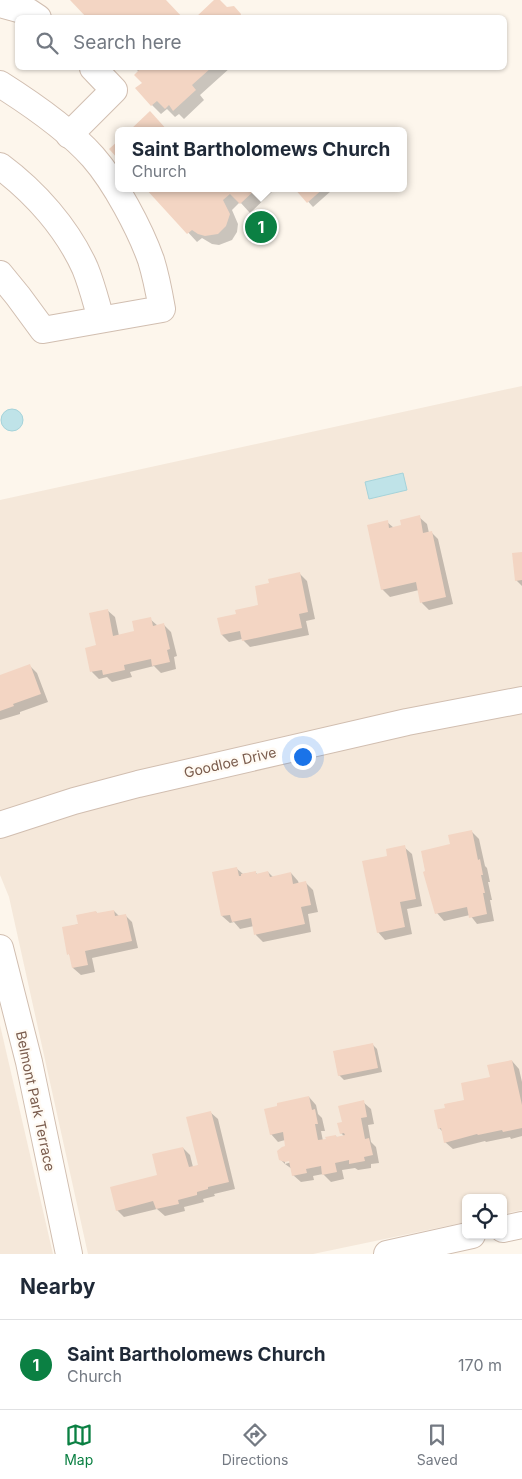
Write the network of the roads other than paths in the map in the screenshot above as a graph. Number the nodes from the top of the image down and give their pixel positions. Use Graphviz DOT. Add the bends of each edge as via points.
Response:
graph roads {
  1 [pos="0,4"];
  2 [pos="34,15"];
  3 [pos="95,70"];
  4 [pos="0,84"];
  5 [pos="69,135"];
  6 [pos="0,166"];
  7 [pos="115,189"];
  8 [pos="117,192"];
  9 [pos="0,274"];
  10 [pos="101,319"];
  11 [pos="522,700"];
  12 [pos="0,825"];
  13 [pos="0,948"];
  14 [pos="522,1225"];
  15 [pos="507,1228"];
  16 [pos="462,1237"];
  17 [pos="69,1254"];
  18 [pos="387,1254"];
  1 -- 2 [label="street"];
  3 -- 5 [label="street" via="114,90"];
  4 -- 5 [label="street"];
  5 -- 7 [label="street" via="93,158"];
  6 -- 10 [label="street" via="42,203 68,238 84,267"];
  8 -- 10 [label="street" via="144,243 162,308"];
  9 -- 10 [label="street" via="43,330"];
  11 -- 12 [label="street, Goodloe Drive" via="407,722 146,782"];
  13 -- 17 [label="street, Belmont Park Terrace" via="25,1044"];
  14 -- 15 [label="street"];
  16 -- 18 [label="street"];
}
